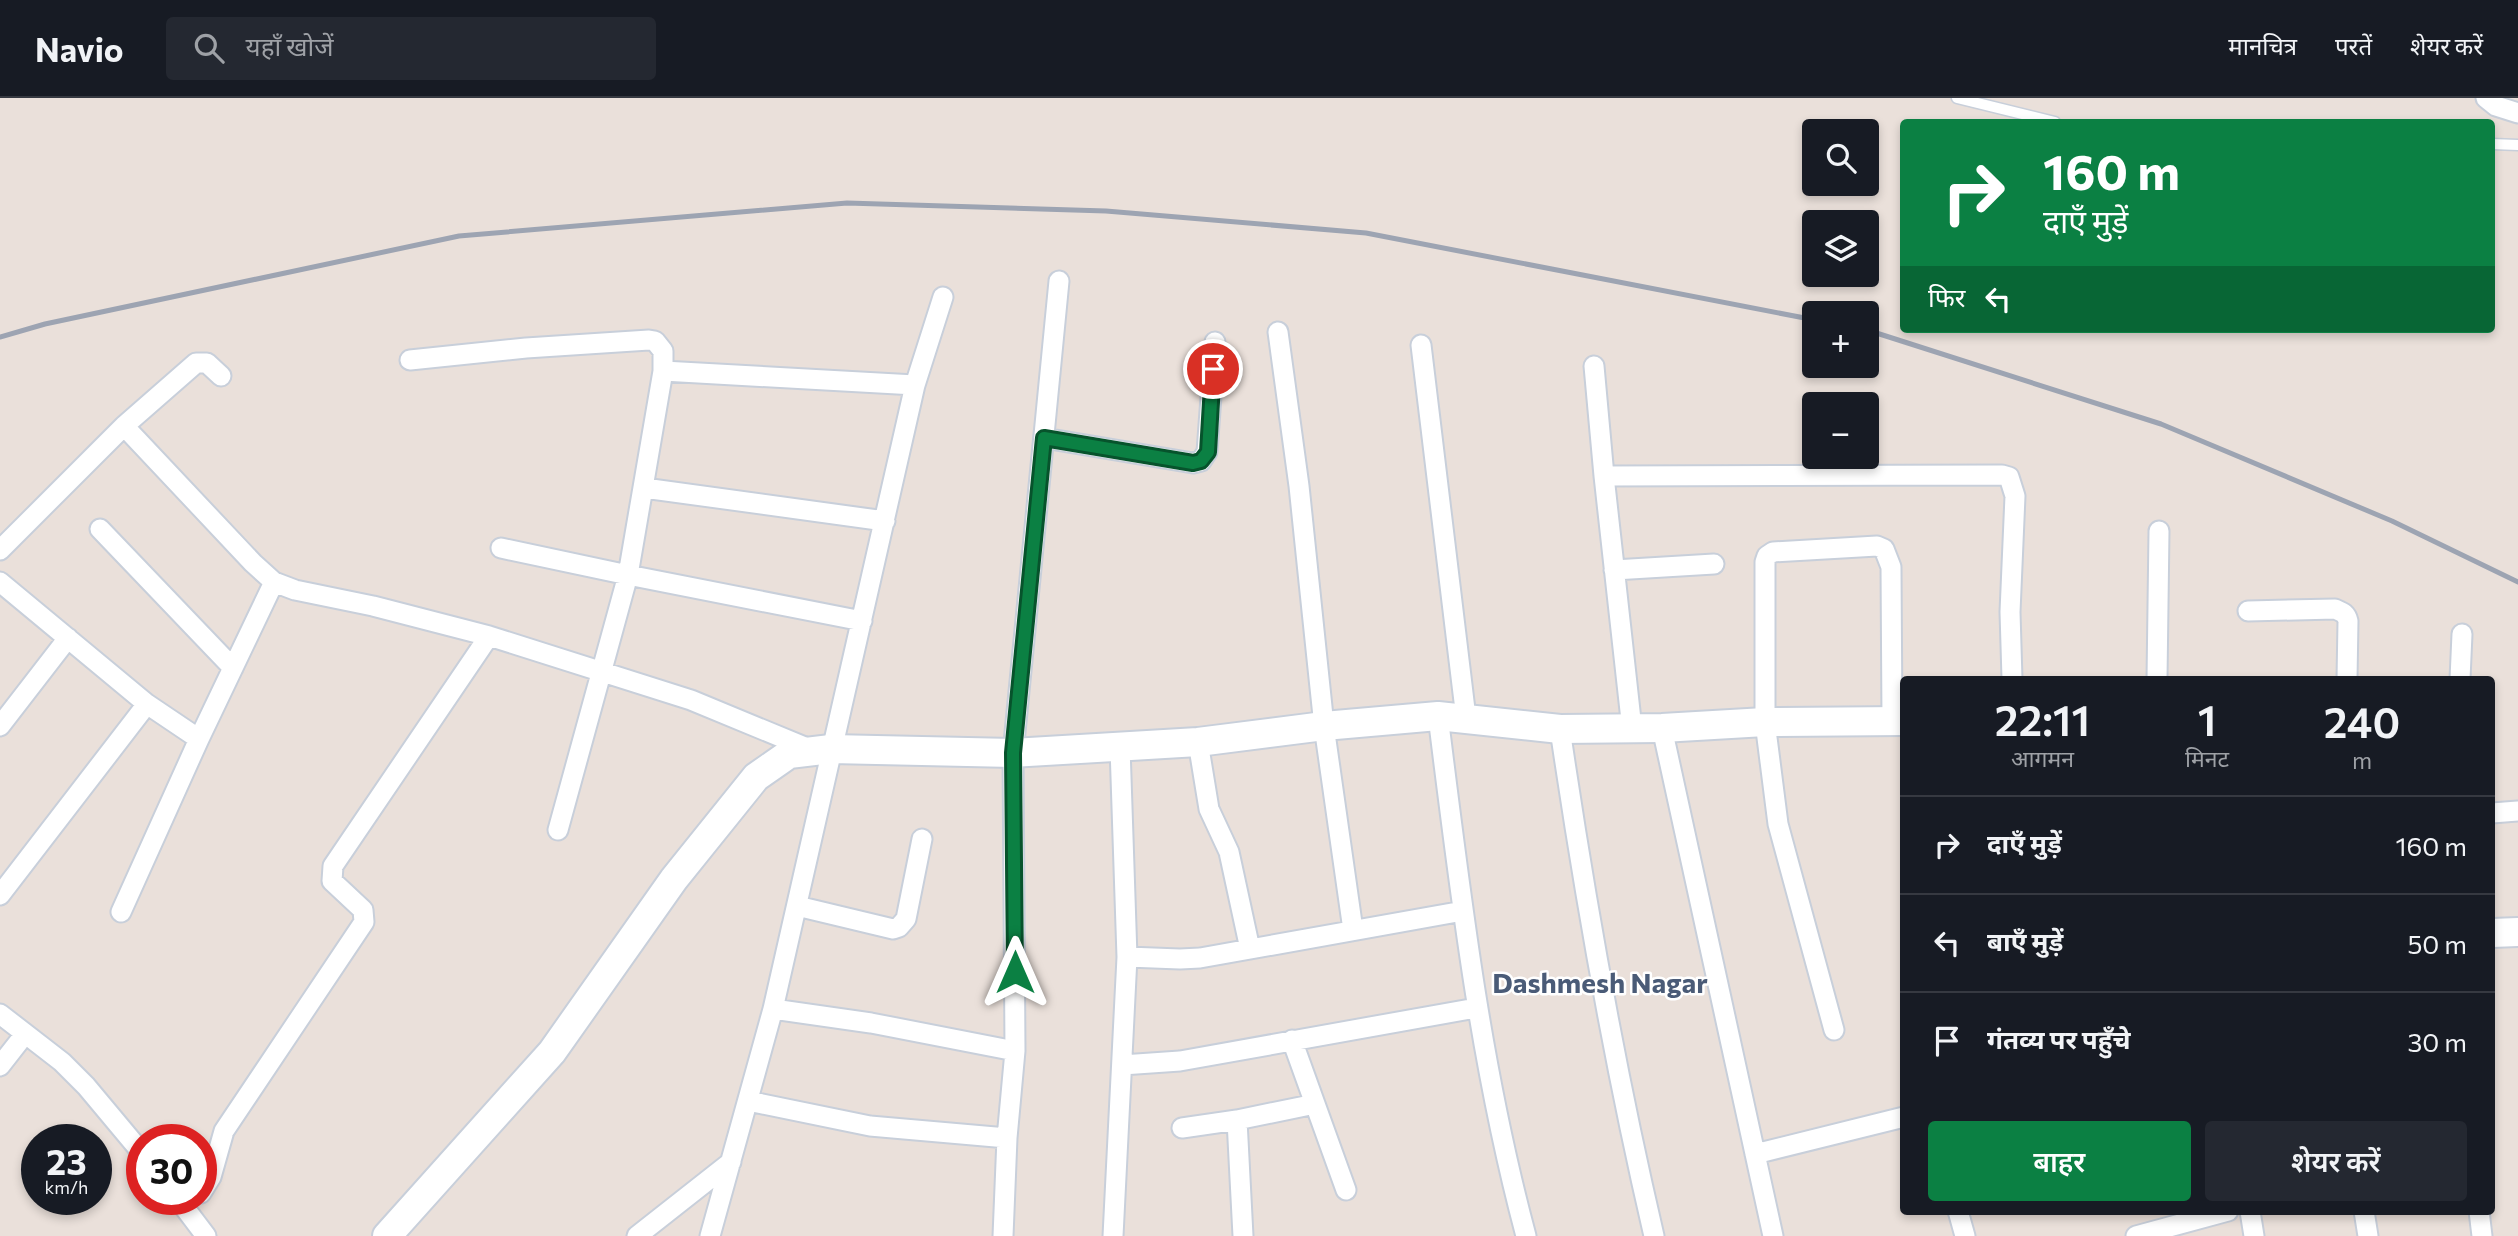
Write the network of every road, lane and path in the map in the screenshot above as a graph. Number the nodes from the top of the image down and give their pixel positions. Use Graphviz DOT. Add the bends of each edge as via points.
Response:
graph roads {
  1 [pos="1956,98"];
  2 [pos="2486,98"];
  3 [pos="2518,113"];
  4 [pos="2043,119"];
  5 [pos="2495,144"];
  6 [pos="2518,145"];
  7 [pos="1059,281"];
  8 [pos="943,297"];
  9 [pos="1278,332"];
  10 [pos="1215,342"];
  11 [pos="1421,345"];
  12 [pos="410,360"];
  13 [pos="1594,366"];
  14 [pos="663,371"];
  15 [pos="221,376"];
  16 [pos="915,385"];
  17 [pos="124,426"];
  18 [pos="1044,438"];
  19 [pos="1604,476"];
  20 [pos="644,488"];
  21 [pos="885,521"];
  22 [pos="100,529"];
  23 [pos="2160,531"];
  24 [pos="501,548"];
  25 [pos="0,550"];
  26 [pos="1714,564"];
  27 [pos="1614,570"];
  28 [pos="628,575"];
  29 [pos="0,582"];
  30 [pos="274,582"];
  31 [pos="2248,611"];
  32 [pos="862,621"];
  33 [pos="2462,634"];
  34 [pos="489,636"];
  35 [pos="68,638"];
  36 [pos="233,668"];
  37 [pos="602,673"];
  38 [pos="2012,676"];
  39 [pos="2157,676"];
  40 [pos="2347,676"];
  41 [pos="2460,676"];
  42 [pos="147,704"];
  43 [pos="1452,717"];
  44 [pos="1898,721"];
  45 [pos="1765,722"];
  46 [pos="0,726"];
  47 [pos="1324,726"];
  48 [pos="1662,728"];
  49 [pos="1560,729"];
  50 [pos="1632,729"];
  51 [pos="199,739"];
  52 [pos="1198,742"];
  53 [pos="1120,747"];
  54 [pos="822,750"];
  55 [pos="1013,753"];
  56 [pos="2518,811"];
  57 [pos="2495,813"];
  58 [pos="558,830"];
  59 [pos="922,839"];
  60 [pos="0,895"];
  61 [pos="797,906"];
  62 [pos="1462,911"];
  63 [pos="121,912"];
  64 [pos="1353,930"];
  65 [pos="2518,932"];
  66 [pos="2495,933"];
  67 [pos="1250,949"];
  68 [pos="1127,957"];
  69 [pos="1476,1008"];
  70 [pos="773,1009"];
  71 [pos="0,1014"];
  72 [pos="1834,1030"];
  73 [pos="25,1034"];
  74 [pos="1292,1040"];
  75 [pos="1015,1051"];
  76 [pos="1122,1065"];
  77 [pos="0,1066"];
  78 [pos="748,1101"];
  79 [pos="1315,1104"];
  80 [pos="1900,1118"];
  81 [pos="1237,1120"];
  82 [pos="1182,1128"];
  83 [pos="126,1134"];
  84 [pos="1007,1138"];
  85 [pos="1755,1154"];
  86 [pos="217,1155"];
  87 [pos="732,1162"];
  88 [pos="1346,1191"];
  89 [pos="195,1215"];
  90 [pos="1959,1215"];
  91 [pos="2213,1215"];
  92 [pos="2251,1215"];
  93 [pos="2365,1215"];
  94 [pos="2479,1215"];
  95 [pos="206,1236"];
  96 [pos="387,1236"];
  97 [pos="637,1236"];
  98 [pos="710,1236"];
  99 [pos="1003,1236"];
  100 [pos="1113,1236"];
  101 [pos="1242,1236"];
  102 [pos="1526,1236"];
  103 [pos="1654,1236"];
  104 [pos="1773,1236"];
  105 [pos="1965,1236"];
  106 [pos="2136,1236"];
  107 [pos="2254,1236"];
  108 [pos="2368,1236"];
  109 [pos="2482,1236"];
  1 -- 4 [label="lane"];
  2 -- 3 [label="street"];
  5 -- 6 [label="lane"];
  7 -- 18 [label="street"];
  8 -- 16 [label="street"];
  9 -- 47 [label="street"];
  10 -- 18 [label="street" via="1208,452 1201,461"];
  11 -- 43 [label="street"];
  12 -- 14 [label="street" via="649,340 661,345"];
  13 -- 19 [label="street"];
  14 -- 16 [label="street"];
  14 -- 20 [label="street"];
  15 -- 17 [label="street" via="207,363 196,363"];
  16 -- 21 [label="street"];
  17 -- 25 [label="street"];
  17 -- 30 [label="street"];
  18 -- 55 [label="street"];
  19 -- 27 [label="street"];
  19 -- 38 [label="street" via="2009,477 2015,496"];
  20 -- 21 [label="street"];
  20 -- 28 [label="street"];
  21 -- 32 [label="street"];
  22 -- 36 [label="street"];
  23 -- 39 [label="street"];
  24 -- 28 [label="street"];
  26 -- 27 [label="street"];
  27 -- 50 [label="street"];
  28 -- 32 [label="street"];
  28 -- 37 [label="street"];
  29 -- 35 [label="street"];
  30 -- 34 [label="street"];
  30 -- 36 [label="street"];
  31 -- 40 [label="street" via="2335,609 2347,615"];
  32 -- 54 [label="street"];
  33 -- 41 [label="street"];
  34 -- 37 [label="street"];
  34 -- 86 [label="street" via="334,866 332,881 363,910 364,922 224,1130"];
  35 -- 42 [label="street"];
  35 -- 46 [label="street"];
  36 -- 51 [label="street"];
  37 -- 54 [label="street" via="691,700"];
  37 -- 58 [label="street"];
  42 -- 51 [label="street"];
  42 -- 60 [label="street"];
  43 -- 47 [label="street"];
  43 -- 49 [label="street"];
  43 -- 62 [label="street"];
  44 -- 45 [label="street"];
  44 -- 45 [label="street" via="1891,566 1884,549 1877,546 1779,550 1767,556"];
  45 -- 48 [label="street"];
  45 -- 72 [label="street" via="1778,824"];
  47 -- 52 [label="street"];
  47 -- 64 [label="street"];
  48 -- 50 [label="street"];
  48 -- 85 [label="street"];
  49 -- 50 [label="street"];
  49 -- 103 [label="street" via="1580,864"];
  51 -- 63 [label="street"];
  52 -- 53 [label="street"];
  52 -- 67 [label="street" via="1209,809 1229,852"];
  53 -- 55 [label="street"];
  53 -- 68 [label="street"];
  54 -- 55 [label="street"];
  54 -- 61 [label="street"];
  54 -- 96 [label="street" via="789,754 756,776 674,879 552,1052"];
  55 -- 75 [label="street"];
  56 -- 57 [label="street"];
  59 -- 61 [label="street" via="906,919 899,927"];
  61 -- 70 [label="street"];
  62 -- 64 [label="street"];
  62 -- 69 [label="street"];
  64 -- 67 [label="street"];
  65 -- 66 [label="street"];
  67 -- 68 [label="street" via="1180,959"];
  68 -- 76 [label="street"];
  69 -- 74 [label="street"];
  69 -- 102 [label="street"];
  70 -- 75 [label="street"];
  70 -- 78 [label="street"];
  71 -- 73 [label="street"];
  73 -- 77 [label="street"];
  73 -- 83 [label="street" via="62,1062"];
  74 -- 76 [label="street" via="1180,1061"];
  74 -- 79 [label="street"];
  75 -- 84 [label="street"];
  76 -- 100 [label="street"];
  78 -- 84 [label="street" via="870,1126"];
  78 -- 87 [label="street"];
  79 -- 81 [label="street"];
  79 -- 88 [label="street"];
  80 -- 85 [label="street"];
  81 -- 82 [label="street"];
  81 -- 101 [label="street"];
  84 -- 99 [label="street"];
  85 -- 104 [label="street"];
  87 -- 97 [label="street"];
  87 -- 98 [label="street"];
  89 -- 95 [label="street"];
  90 -- 105 [label="street"];
  91 -- 106 [label="street"];
  92 -- 107 [label="street"];
  93 -- 108 [label="street"];
  94 -- 109 [label="street"];
}
